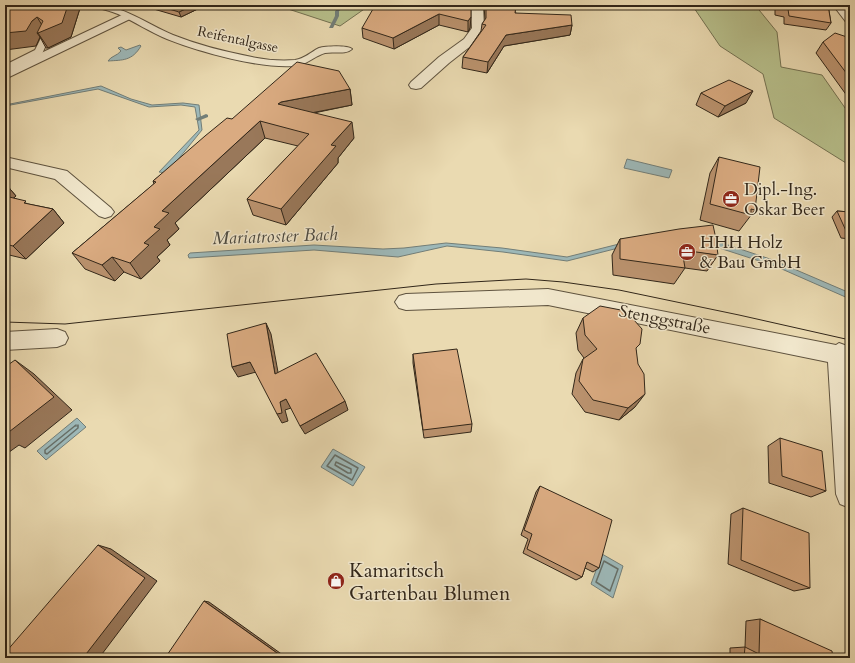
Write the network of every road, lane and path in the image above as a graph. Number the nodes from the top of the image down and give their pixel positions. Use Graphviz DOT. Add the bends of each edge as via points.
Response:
graph roads {
  1 [pos="98,5"];
  2 [pos="477,5"];
  3 [pos="839,5"];
  4 [pos="126,17"];
  5 [pos="850,19"];
  6 [pos="46,36"];
  7 [pos="347,49"];
  8 [pos="5,69"];
  9 [pos="5,75"];
  10 [pos="416,85"];
  11 [pos="5,162"];
  12 [pos="111,214"];
  13 [pos="406,302"];
  14 [pos="57,338"];
  15 [pos="5,341"];
  16 [pos="844,355"];
  17 [pos="850,494"];
  1 -- 4 [label="lane, Reifentalgasse" via="120,12"];
  2 -- 10 [label="street" via="478,28 468,42"];
  3 -- 5 [label="street"];
  4 -- 7 [label="lane, Reifentalgasse" via="170,37 253,60 296,63 323,50"];
  4 -- 9 [label="street"];
  6 -- 8 [label="lane" via="39,52"];
  11 -- 12 [label="street" via="61,175"];
  13 -- 16 [label="street, Stenggstraße" via="548,296"];
  14 -- 15 [label="street"];
  16 -- 17 [label="street"];
}
